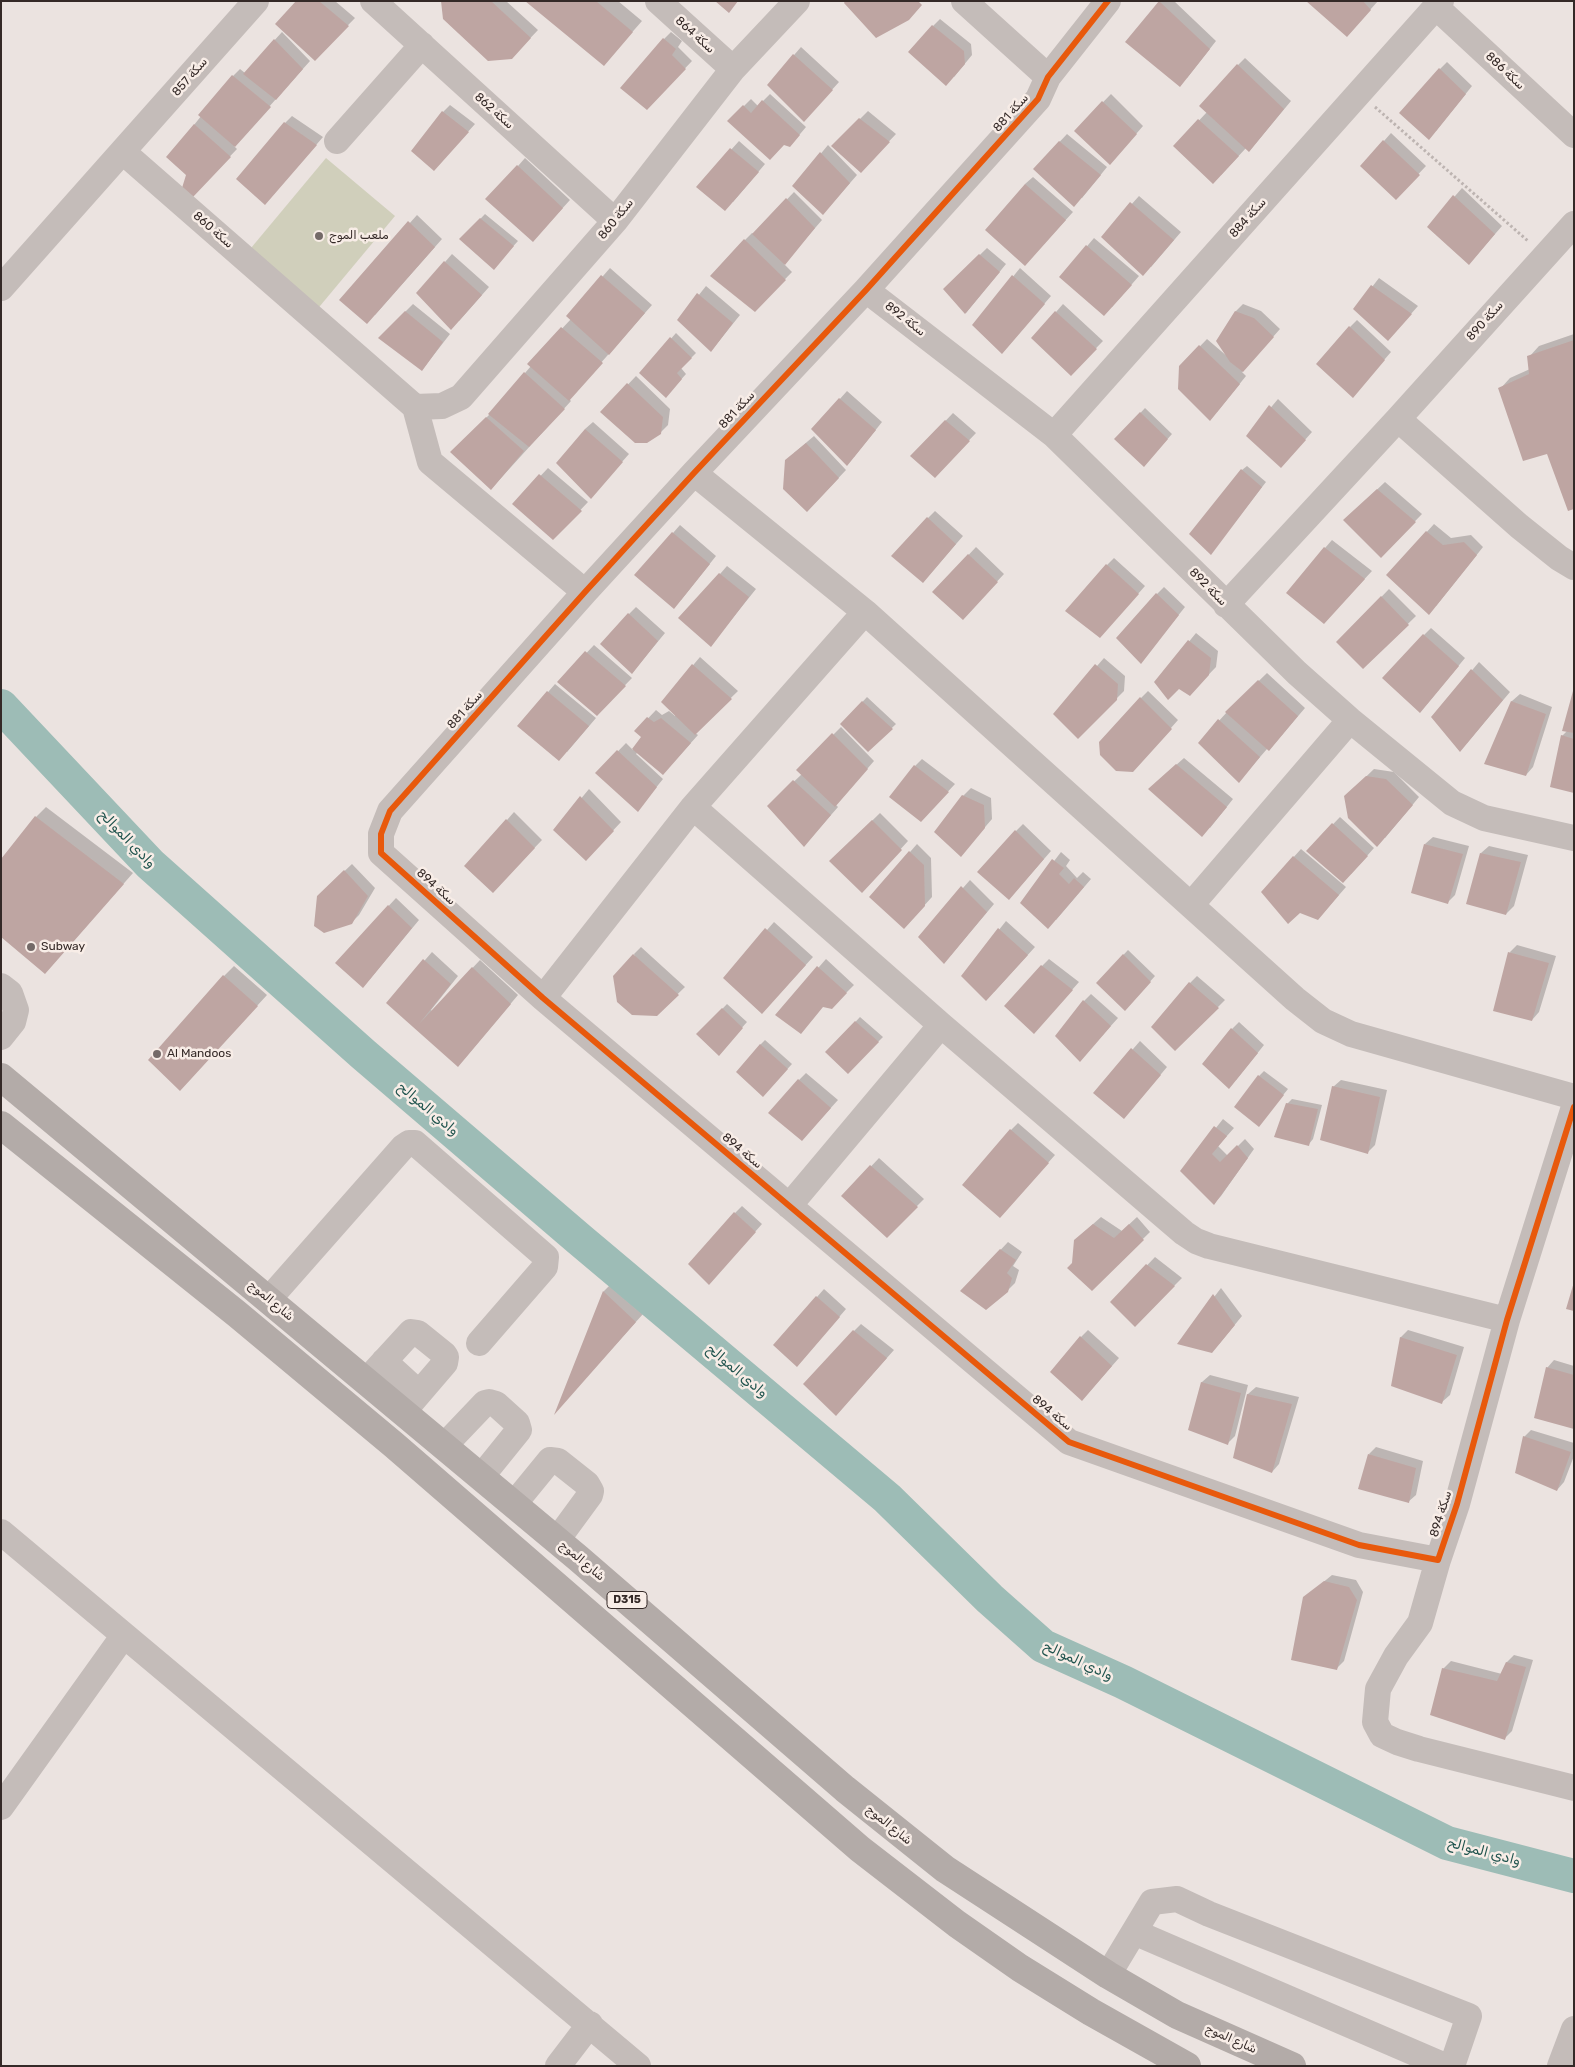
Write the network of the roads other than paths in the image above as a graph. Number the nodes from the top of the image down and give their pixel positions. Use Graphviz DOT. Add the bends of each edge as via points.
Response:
graph roads {
  1 [pos="256,1"];
  2 [pos="373,1"];
  3 [pos="658,1"];
  4 [pos="797,1"];
  5 [pos="964,1"];
  6 [pos="1108,1"];
  7 [pos="1438,4"];
  8 [pos="422,45"];
  9 [pos="733,69"];
  10 [pos="1048,77"];
  11 [pos="1574,135"];
  12 [pos="337,141"];
  13 [pos="123,152"];
  14 [pos="616,220"];
  15 [pos="1574,224"];
  16 [pos="1,288"];
  17 [pos="866,290"];
  18 [pos="415,407"];
  19 [pos="1398,419"];
  20 [pos="1054,435"];
  21 [pos="694,473"];
  22 [pos="1574,567"];
  23 [pos="585,592"];
  24 [pos="1226,605"];
  25 [pos="865,612"];
  26 [pos="1350,720"];
  27 [pos="693,807"];
  28 [pos="381,834"];
  29 [pos="1574,838"];
  30 [pos="1191,905"];
  31 [pos="1,986"];
  32 [pos="543,998"];
  33 [pos="941,1025"];
  34 [pos="1,1037"];
  35 [pos="1,1077"];
  36 [pos="1574,1097"];
  37 [pos="1574,1107"];
  38 [pos="1,1124"];
  39 [pos="789,1206"];
  40 [pos="269,1299"];
  41 [pos="1507,1320"];
  42 [pos="479,1343"];
  43 [pos="384,1361"];
  44 [pos="366,1381"];
  45 [pos="411,1403"];
  46 [pos="444,1446"];
  47 [pos="481,1477"];
  48 [pos="514,1504"];
  49 [pos="1,1532"];
  50 [pos="557,1540"];
  51 [pos="1438,1560"];
  52 [pos="124,1635"];
  53 [pos="1574,1788"];
  54 [pos="1,1807"];
  55 [pos="1134,1932"];
  56 [pos="1108,1975"];
  57 [pos="590,2024"];
  58 [pos="1574,2029"];
  59 [pos="558,2066"];
  60 [pos="638,2066"];
  61 [pos="1187,2066"];
  62 [pos="1292,2066"];
  63 [pos="1445,2066"];
  64 [pos="1452,2066"];
  65 [pos="1560,2066"];
  1 -- 13 [label="street, سكة 857"];
  2 -- 8 [label="street, سكة 862"];
  3 -- 9 [label="street, سكة 864"];
  4 -- 9 [label="street, سكة 860"];
  5 -- 10 [label="street"];
  6 -- 10 [label="street, سكة 881"];
  7 -- 11 [label="street, سكة 886"];
  7 -- 20 [label="street, سكة 884"];
  8 -- 12 [label="street"];
  8 -- 14 [label="street, سكة 862"];
  9 -- 14 [label="street, سكة 860"];
  10 -- 17 [label="street, سكة 881" via="1038,99"];
  13 -- 16 [label="street, سكة 857"];
  13 -- 18 [label="street, سكة 860"];
  14 -- 18 [label="street, سكة 860" via="461,396 442,406"];
  15 -- 19 [label="street, سكة 890"];
  17 -- 20 [label="street, سكة 892"];
  17 -- 21 [label="street, سكة 881"];
  18 -- 23 [label="street" via="430,462"];
  19 -- 22 [label="street" via="1519,526"];
  19 -- 24 [label="street, سكة 890"];
  20 -- 24 [label="street, سكة 892"];
  21 -- 23 [label="street, سكة 881"];
  21 -- 25 [label="street"];
  23 -- 28 [label="street, سكة 881" via="390,811"];
  24 -- 26 [label="street, سكة 892"];
  25 -- 27 [label="street"];
  25 -- 30 [label="street"];
  26 -- 29 [label="street, سكة 892" via="1452,803 1467,811 1484,818"];
  26 -- 30 [label="street"];
  27 -- 32 [label="street"];
  27 -- 33 [label="street"];
  28 -- 32 [label="street, سكة 894" via="381,853"];
  30 -- 36 [label="street" via="1323,1021 1350,1034"];
  31 -- 34 [label="street" via="10,993 16,1010 13,1022"];
  32 -- 39 [label="street, سكة 894"];
  33 -- 39 [label="street"];
  33 -- 41 [label="street" via="1196,1240 1209,1246"];
  35 -- 40 [label="main road, شارع الموج / D315"];
  37 -- 41 [label="street, سكة 894"];
  38 -- 61 [label="main road, D315" via="394,1445 860,1849 1020,1968"];
  39 -- 51 [label="street, سكة 894" via="1069,1442 1359,1545"];
  40 -- 42 [label="street" via="403,1147 415,1142 546,1257 545,1267"];
  40 -- 44 [label="main road, شارع الموج / D315"];
  41 -- 51 [label="street, سكة 894" via="1457,1504"];
  43 -- 44 [label="street"];
  43 -- 45 [label="street"];
  43 -- 45 [label="street" via="411,1332 418,1333 444,1354 445,1363"];
  44 -- 45 [label="main road, شارع الموج / D315"];
  45 -- 46 [label="main road, شارع الموج / D315"];
  46 -- 47 [label="main road, شارع الموج / D315"];
  46 -- 47 [label="street" via="485,1403 496,1404 517,1423 519,1430"];
  47 -- 48 [label="main road, شارع الموج / D315"];
  48 -- 50 [label="main road, شارع الموج / D315"];
  48 -- 50 [label="street" via="550,1460 558,1461 587,1484 592,1491 590,1495"];
  49 -- 52 [label="street"];
  50 -- 56 [label="main road, شارع الموج / D315" via="845,1790 945,1870"];
  51 -- 53 [label="street" via="1420,1623 1396,1656 1378,1689 1375,1722 1382,1735 1419,1749"];
  52 -- 54 [label="street"];
  52 -- 57 [label="street"];
  55 -- 56 [label="street"];
  55 -- 63 [label="street"];
  55 -- 64 [label="street" via="1152,1902 1177,1899 1469,2016"];
  56 -- 62 [label="main road, شارع الموج / D315" via="1177,2015"];
  57 -- 59 [label="street"];
  57 -- 60 [label="street"];
  58 -- 65 [label="street"];
}
